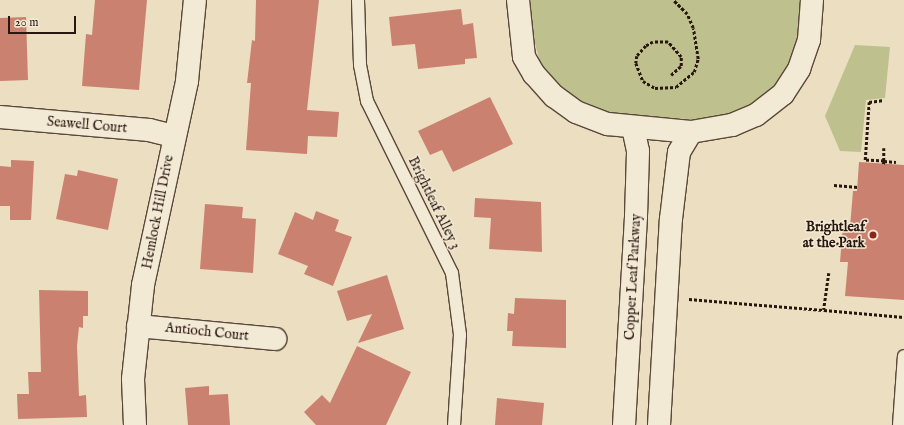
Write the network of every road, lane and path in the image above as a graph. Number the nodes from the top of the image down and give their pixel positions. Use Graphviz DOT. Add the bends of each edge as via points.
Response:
graph roads {
  1 [pos="195,0"];
  2 [pos="358,0"];
  3 [pos="518,0"];
  4 [pos="673,0"];
  5 [pos="812,0"];
  6 [pos="672,75"];
  7 [pos="884,100"];
  8 [pos="0,117"];
  9 [pos="633,128"];
  10 [pos="691,132"];
  11 [pos="172,136"];
  12 [pos="884,148"];
  13 [pos="896,162"];
  14 [pos="883,163"];
  15 [pos="834,186"];
  16 [pos="858,187"];
  17 [pos="831,243"];
  18 [pos="841,244"];
  19 [pos="829,273"];
  20 [pos="689,299"];
  21 [pos="824,310"];
  22 [pos="904,317"];
  23 [pos="138,326"];
  24 [pos="275,339"];
  25 [pos="904,356"];
  26 [pos="134,425"];
  27 [pos="454,425"];
  28 [pos="624,425"];
  29 [pos="659,425"];
  30 [pos="899,425"];
  1 -- 11 [label="street, Hemlock Hill Drive" via="187,81"];
  2 -- 27 [label="lane, Brightleaf Alley 3" via="360,66 367,101 452,273 460,335"];
  3 -- 9 [label="street" via="524,57 534,74 554,96 576,112 608,124"];
  4 -- 6 [label="path" via="687,14 693,28 698,59 694,72 676,87 655,88 643,81 636,63 637,56 646,46 653,42 668,42 681,57 681,66"];
  5 -- 10 [label="street" via="809,40 799,69 783,94 756,115 732,125"];
  7 -- 14 [label="path" via="869,102 865,160"];
  8 -- 11 [label="street, Seawell Court" via="149,130"];
  9 -- 10 [label="street"];
  9 -- 28 [label="street, Copper Leaf Parkway" via="638,151"];
  10 -- 29 [label="street" via="680,152 671,219"];
  11 -- 23 [label="street, Hemlock Hill Drive"];
  12 -- 14 [label="path"];
  13 -- 14 [label="path"];
  15 -- 16 [label="path"];
  17 -- 18 [label="path"];
  19 -- 21 [label="path"];
  20 -- 21 [label="path"];
  21 -- 22 [label="path"];
  23 -- 24 [label="street, Antioch Court"];
  23 -- 26 [label="street, Hemlock Hill Drive"];
  25 -- 30 [label="lane"];
}
